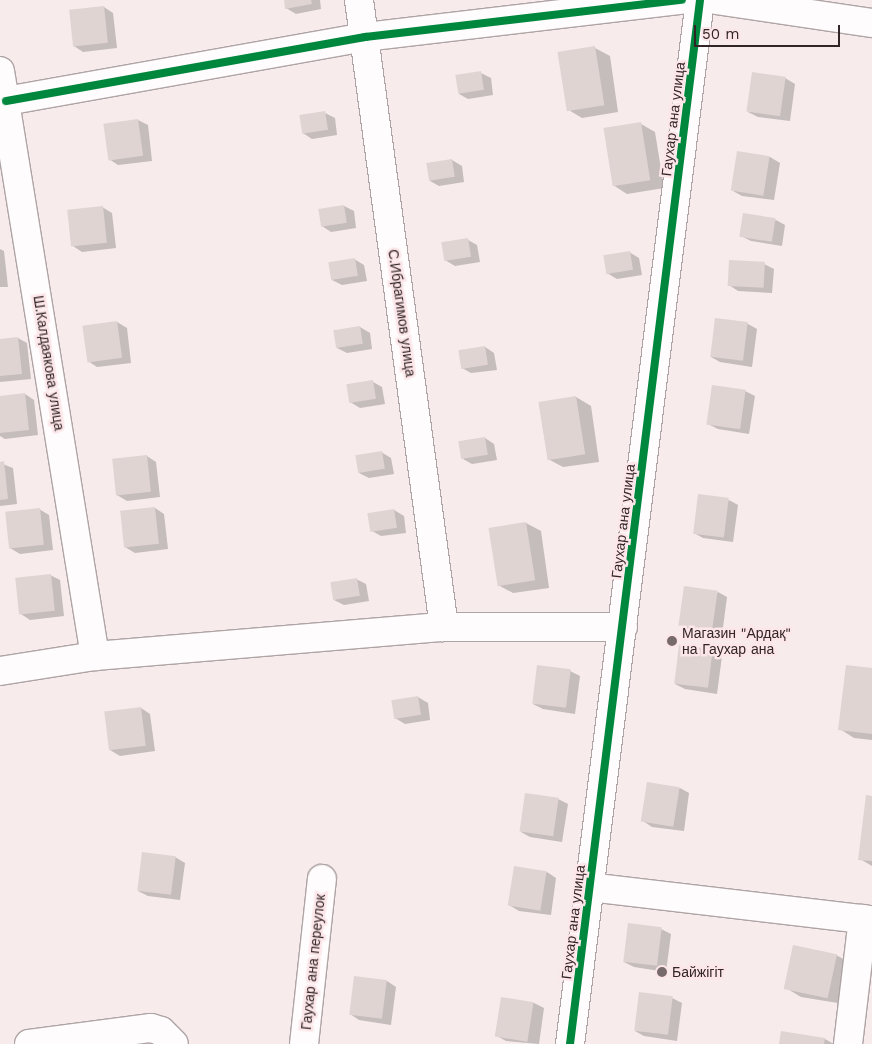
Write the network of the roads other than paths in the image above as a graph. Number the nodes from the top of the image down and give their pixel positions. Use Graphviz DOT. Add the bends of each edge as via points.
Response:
graph roads {
  1 [pos="359,0"];
  2 [pos="682,0"];
  3 [pos="700,0"];
  4 [pos="716,0"];
  5 [pos="872,23"];
  6 [pos="365,37"];
  7 [pos="0,71"];
  8 [pos="6,101"];
  9 [pos="444,627"];
  10 [pos="623,627"];
  11 [pos="95,656"];
  12 [pos="0,671"];
  13 [pos="322,879"];
  14 [pos="589,887"];
  15 [pos="868,919"];
  16 [pos="29,1044"];
  17 [pos="174,1044"];
  18 [pos="304,1044"];
  19 [pos="570,1044"];
  20 [pos="848,1044"];
  1 -- 6 [label="street, С.Ибрагимов улица"];
  2 -- 6 [label="street"];
  3 -- 10 [label="street, Гаухар ана улица"];
  4 -- 5 [label="street"];
  6 -- 8 [label="street"];
  6 -- 9 [label="street, С.Ибрагимов улица"];
  7 -- 8 [label="street, Ш.Калдаякова улица"];
  8 -- 11 [label="street, Ш.Калдаякова улица"];
  9 -- 10 [label="street"];
  9 -- 11 [label="street"];
  10 -- 14 [label="street, Гаухар ана улица"];
  11 -- 12 [label="street"];
  13 -- 18 [label="street, Гаухар ана переулок"];
  14 -- 15 [label="street"];
  14 -- 19 [label="street, Гаухар ана улица"];
  15 -- 20 [label="street"];
  16 -- 17 [label="street" via="151,1028 161,1031"];
}
